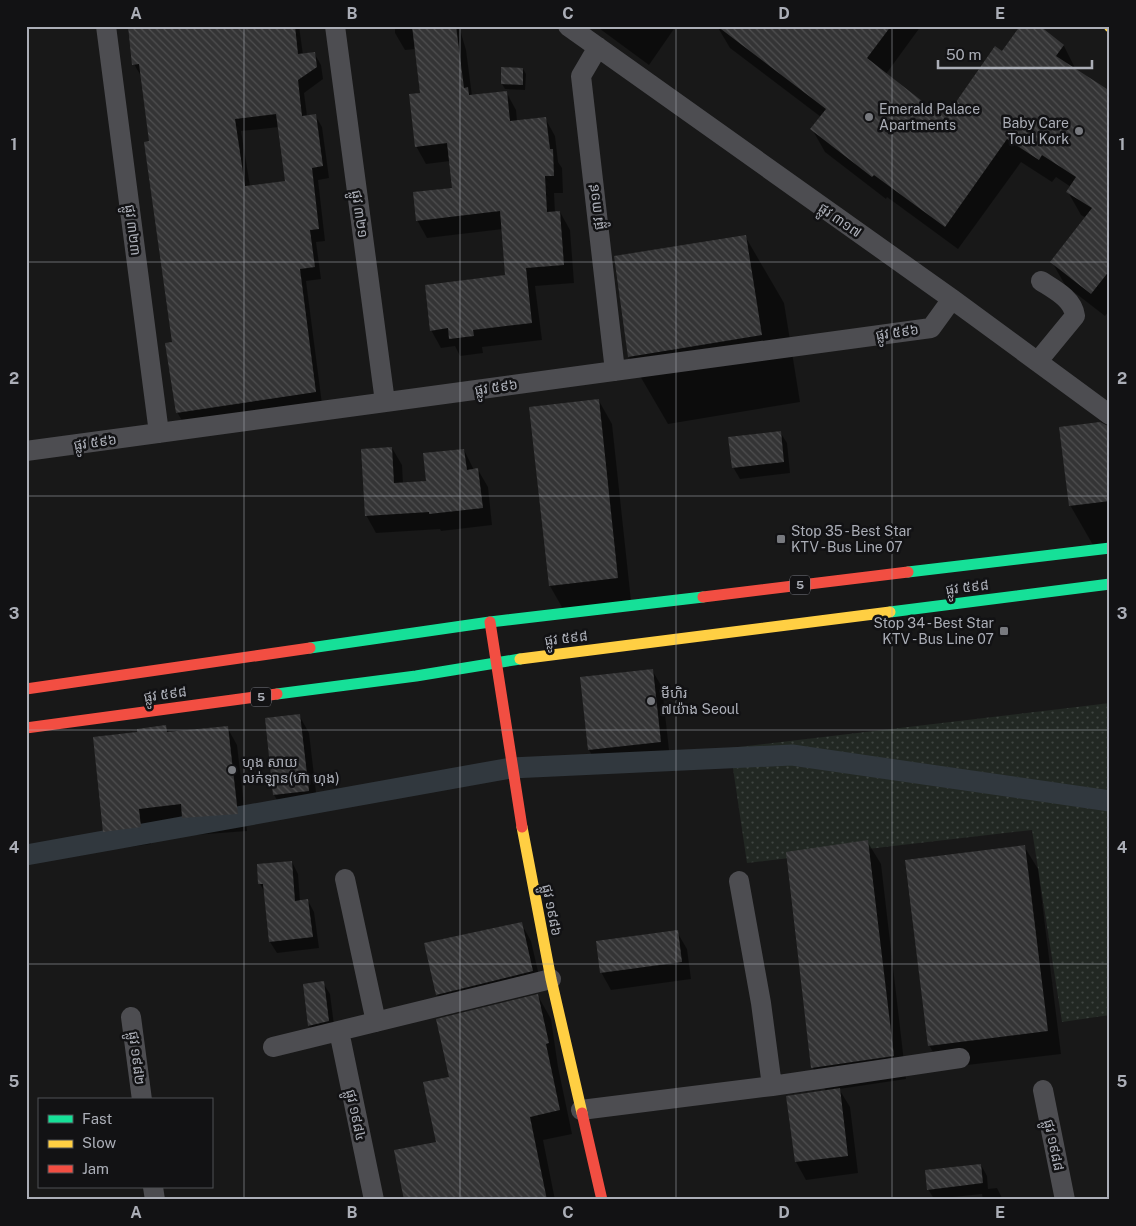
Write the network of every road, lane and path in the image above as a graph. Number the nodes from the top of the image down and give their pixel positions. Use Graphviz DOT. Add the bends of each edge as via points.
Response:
graph roads {
  1 [pos="106,26"];
  2 [pos="335,26"];
  3 [pos="568,26"];
  4 [pos="598,47"];
  5 [pos="1042,281"];
  6 [pos="952,299"];
  7 [pos="1038,361"];
  8 [pos="615,371"];
  9 [pos="385,402"];
  10 [pos="1110,415"];
  11 [pos="159,433"];
  12 [pos="26,451"];
  13 [pos="1110,548"];
  14 [pos="1110,584"];
  15 [pos="490,622"];
  16 [pos="495,662"];
  17 [pos="26,689"];
  18 [pos="26,728"];
  19 [pos="346,878"];
  20 [pos="739,881"];
  21 [pos="551,980"];
  22 [pos="131,1017"];
  23 [pos="376,1022"];
  24 [pos="339,1031"];
  25 [pos="273,1047"];
  26 [pos="960,1058"];
  27 [pos="772,1086"];
  28 [pos="1043,1090"];
  29 [pos="142,1098"];
  30 [pos="581,1110"];
  31 [pos="374,1200"];
  32 [pos="602,1200"];
  33 [pos="1065,1200"];
  1 -- 11 [label="street, ផ្លូវ ៣២៣"];
  2 -- 9 [label="street, ផ្លូវ ៣២១"];
  3 -- 4 [label="street, ផ្លូវ ៣១៧"];
  4 -- 6 [label="street, ផ្លូវ ៣១៧"];
  4 -- 8 [label="street, ផ្លូវ ៣១៩" via="581,76"];
  5 -- 7 [label="street" via="1068,300 1075,316"];
  6 -- 7 [label="street, ផ្លូវ ៣១៧"];
  6 -- 8 [label="street, ផ្លូវ ៥៩៦" via="931,328"];
  7 -- 10 [label="street, ផ្លូវ ៣១៧"];
  8 -- 9 [label="street, ផ្លូវ ៥៩៦"];
  9 -- 11 [label="street, ផ្លូវ ៥៩៦"];
  11 -- 12 [label="street, ផ្លូវ ៥៩៦"];
  13 -- 15 [label="main road, ផ្លូវ ៥៩៨ / 5" via="714,600"];
  14 -- 16 [label="main road, ផ្លូវ ៥៩៨ / 5" via="716,629"];
  15 -- 16 [label="main road, ផ្លូវ ១៩៨៦"];
  15 -- 17 [label="main road, ផ្លូវ ៥៩៨ / 5"];
  16 -- 18 [label="main road, ផ្លូវ ៥៩៨ / 5" via="406,678"];
  16 -- 21 [label="main road, ផ្លូវ ១៩៨៦" via="514,788"];
  19 -- 23 [label="street"];
  20 -- 27 [label="street"];
  21 -- 23 [label="street"];
  21 -- 30 [label="main road, ផ្លូវ ១៩៨៦"];
  22 -- 29 [label="street, ផ្លូវ ១៩៨២"];
  23 -- 24 [label="street"];
  24 -- 25 [label="street"];
  24 -- 31 [label="street, ផ្លូវ ១៩៨៤"];
  26 -- 27 [label="street"];
  27 -- 30 [label="street"];
  28 -- 33 [label="street, ផ្លូវ ១៩៨៨"];
  30 -- 32 [label="main road, ផ្លូវ ១៩៨៦"];
}
